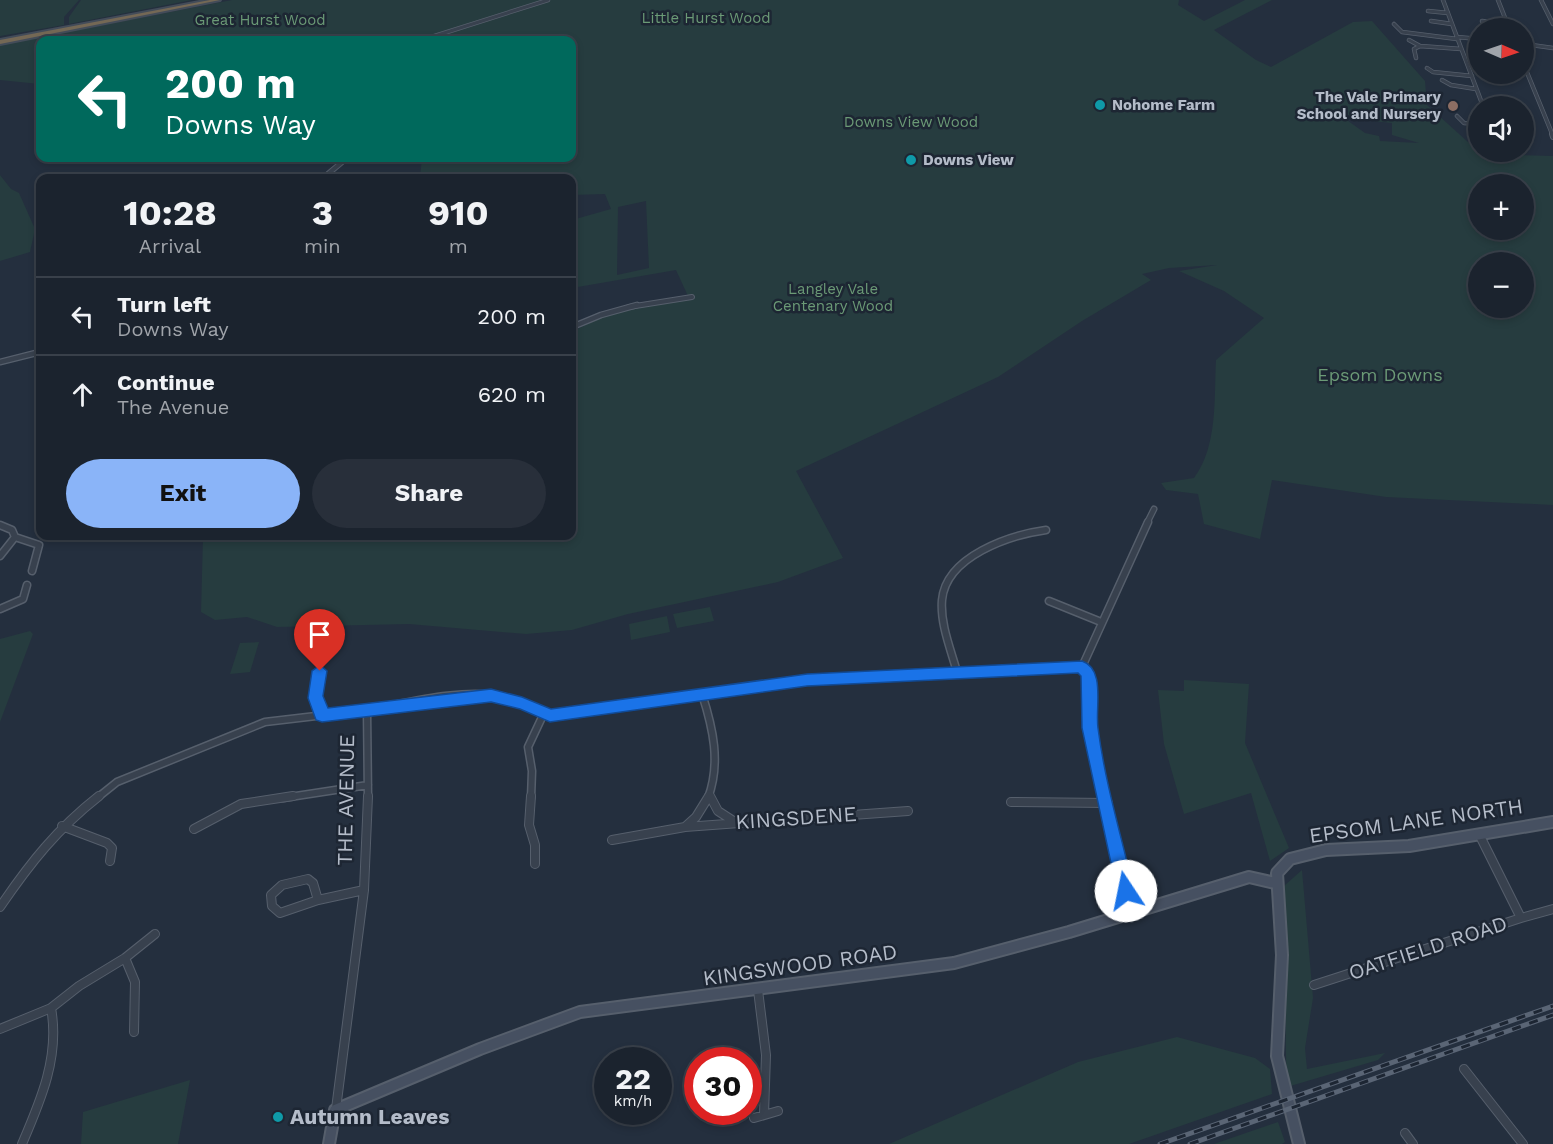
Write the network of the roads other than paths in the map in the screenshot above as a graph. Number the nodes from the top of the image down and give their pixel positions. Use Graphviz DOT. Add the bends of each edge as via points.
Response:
graph roads {
  1 [pos="204,0"];
  2 [pos="218,0"];
  3 [pos="548,0"];
  4 [pos="1443,0"];
  5 [pos="1498,0"];
  6 [pos="1541,0"];
  7 [pos="1428,11"];
  8 [pos="1448,13"];
  9 [pos="1505,18"];
  10 [pos="1431,21"];
  11 [pos="1394,24"];
  12 [pos="1452,24"];
  13 [pos="1553,24"];
  14 [pos="435,36"];
  15 [pos="1457,38"];
  16 [pos="1468,38"];
  17 [pos="1408,40"];
  18 [pos="0,41"];
  19 [pos="1534,45"];
  20 [pos="1420,46"];
  21 [pos="1553,48"];
  22 [pos="1461,49"];
  23 [pos="1416,58"];
  24 [pos="1468,66"];
  25 [pos="1427,68"];
  26 [pos="1468,76"];
  27 [pos="1444,81"];
  28 [pos="1474,84"];
  29 [pos="1532,84"];
  30 [pos="1476,89"];
  31 [pos="1479,96"];
  32 [pos="1457,116"];
  33 [pos="1468,123"];
  34 [pos="1553,137"];
  35 [pos="342,162"];
  36 [pos="328,174"];
  37 [pos="692,297"];
  38 [pos="576,325"];
  39 [pos="36,355"];
  40 [pos="0,362"];
  41 [pos="1154,509"];
  42 [pos="0,525"];
  43 [pos="1046,530"];
  44 [pos="15,537"];
  45 [pos="0,556"];
  46 [pos="32,571"];
  47 [pos="27,585"];
  48 [pos="1049,601"];
  49 [pos="0,609"];
  50 [pos="1101,622"];
  51 [pos="1082,667"];
  52 [pos="320,671"];
  53 [pos="957,672"];
  54 [pos="702,694"];
  55 [pos="367,710"];
  56 [pos="544,713"];
  57 [pos="322,716"];
  58 [pos="368,784"];
  59 [pos="710,796"];
  60 [pos="1011,802"];
  61 [pos="1108,803"];
  62 [pos="908,811"];
  63 [pos="735,822"];
  64 [pos="1553,822"];
  65 [pos="62,826"];
  66 [pos="685,827"];
  67 [pos="194,829"];
  68 [pos="1479,834"];
  69 [pos="612,840"];
  70 [pos="110,861"];
  71 [pos="535,864"];
  72 [pos="1275,883"];
  73 [pos="364,890"];
  74 [pos="318,900"];
  75 [pos="0,907"];
  76 [pos="1553,909"];
  77 [pos="1130,914"];
  78 [pos="1521,918"];
  79 [pos="155,934"];
  80 [pos="125,958"];
  81 [pos="1314,985"];
  82 [pos="758,990"];
  83 [pos="51,1008"];
  84 [pos="0,1029"];
  85 [pos="134,1032"];
  86 [pos="1464,1069"];
  87 [pos="335,1110"];
  88 [pos="778,1111"];
  89 [pos="764,1114"];
  90 [pos="1405,1133"];
  91 [pos="22,1144"];
  92 [pos="328,1144"];
  93 [pos="1299,1144"];
  94 [pos="1413,1144"];
  95 [pos="1523,1144"];
  1 -- 18 [label="highway"];
  2 -- 18 [label="highway"];
  3 -- 14 [label="street"];
  4 -- 8 [label="street"];
  5 -- 9 [label="street"];
  6 -- 13 [label="street"];
  7 -- 8 [label="street"];
  8 -- 12 [label="street"];
  10 -- 12 [label="street"];
  11 -- 15 [label="street" via="1402,32"];
  12 -- 15 [label="street"];
  15 -- 16 [label="street"];
  15 -- 22 [label="street"];
  17 -- 20 [label="street"];
  19 -- 21 [label="street"];
  20 -- 22 [label="street"];
  20 -- 23 [label="street" via="1414,49"];
  22 -- 24 [label="street"];
  25 -- 26 [label="street"];
  27 -- 30 [label="street" via="1450,86"];
  28 -- 30 [label="street"];
  29 -- 34 [label="street"];
  30 -- 31 [label="street"];
  32 -- 33 [label="street"];
  35 -- 36 [label="street"];
  37 -- 38 [label="street" via="629,306 597,314"];
  39 -- 40 [label="street"];
  41 -- 50 [label="street"];
  42 -- 44 [label="street" via="12,530"];
  43 -- 53 [label="street" via="987,548 950,578 942,600"];
  44 -- 45 [label="street"];
  44 -- 46 [label="street" via="39,544"];
  47 -- 49 [label="street" via="23,599"];
  48 -- 50 [label="street"];
  50 -- 51 [label="street"];
  51 -- 53 [label="street"];
  51 -- 61 [label="street" via="1089,674 1090,728"];
  52 -- 57 [label="street" via="315,698"];
  53 -- 54 [label="street" via="809,680"];
  54 -- 56 [label="street" via="556,716"];
  54 -- 59 [label="street" via="715,741"];
  55 -- 56 [label="street" via="491,695"];
  55 -- 57 [label="street, THE AVENUE"];
  55 -- 58 [label="street, THE AVENUE"];
  56 -- 71 [label="street" via="528,747 532,771 529,825"];
  57 -- 65 [label="street, THE AVENUE" via="265,722 117,782"];
  58 -- 67 [label="street" via="241,804"];
  58 -- 73 [label="street, THE AVENUE"];
  59 -- 63 [label="street" via="718,811"];
  59 -- 66 [label="street"];
  60 -- 61 [label="street"];
  61 -- 77 [label="street"];
  62 -- 63 [label="street, KINGSDENE"];
  63 -- 66 [label="street, KINGSDENE"];
  64 -- 68 [label="street, EPSOM LANE NORTH"];
  65 -- 70 [label="street" via="107,843 112,848"];
  65 -- 75 [label="street, THE AVENUE"];
  66 -- 69 [label="street"];
  68 -- 72 [label="street, EPSOM LANE NORTH" via="1409,846 1326,850 1290,860 1276,873"];
  68 -- 78 [label="street, OATFIELD ROAD"];
  72 -- 77 [label="street, KINGSWOOD ROAD" via="1249,878"];
  72 -- 93 [label="street" via="1282,955 1277,1056"];
  73 -- 74 [label="street"];
  73 -- 87 [label="street, THE AVENUE"];
  74 -- 74 [label="street" via="280,913 272,906 271,895 282,885 308,879"];
  76 -- 78 [label="street"];
  77 -- 82 [label="street, KINGSWOOD ROAD" via="954,963"];
  78 -- 81 [label="street, OATFIELD ROAD"];
  79 -- 80 [label="street"];
  80 -- 83 [label="street"];
  80 -- 85 [label="street" via="135,982"];
  82 -- 87 [label="street, KINGSWOOD ROAD" via="580,1012"];
  82 -- 89 [label="street" via="766,1055"];
  83 -- 84 [label="street"];
  83 -- 91 [label="street" via="56,1024 43,1095"];
  86 -- 95 [label="street"];
  87 -- 92 [label="street, THE AVENUE"];
  88 -- 89 [label="street"];
  90 -- 94 [label="street"];
}
